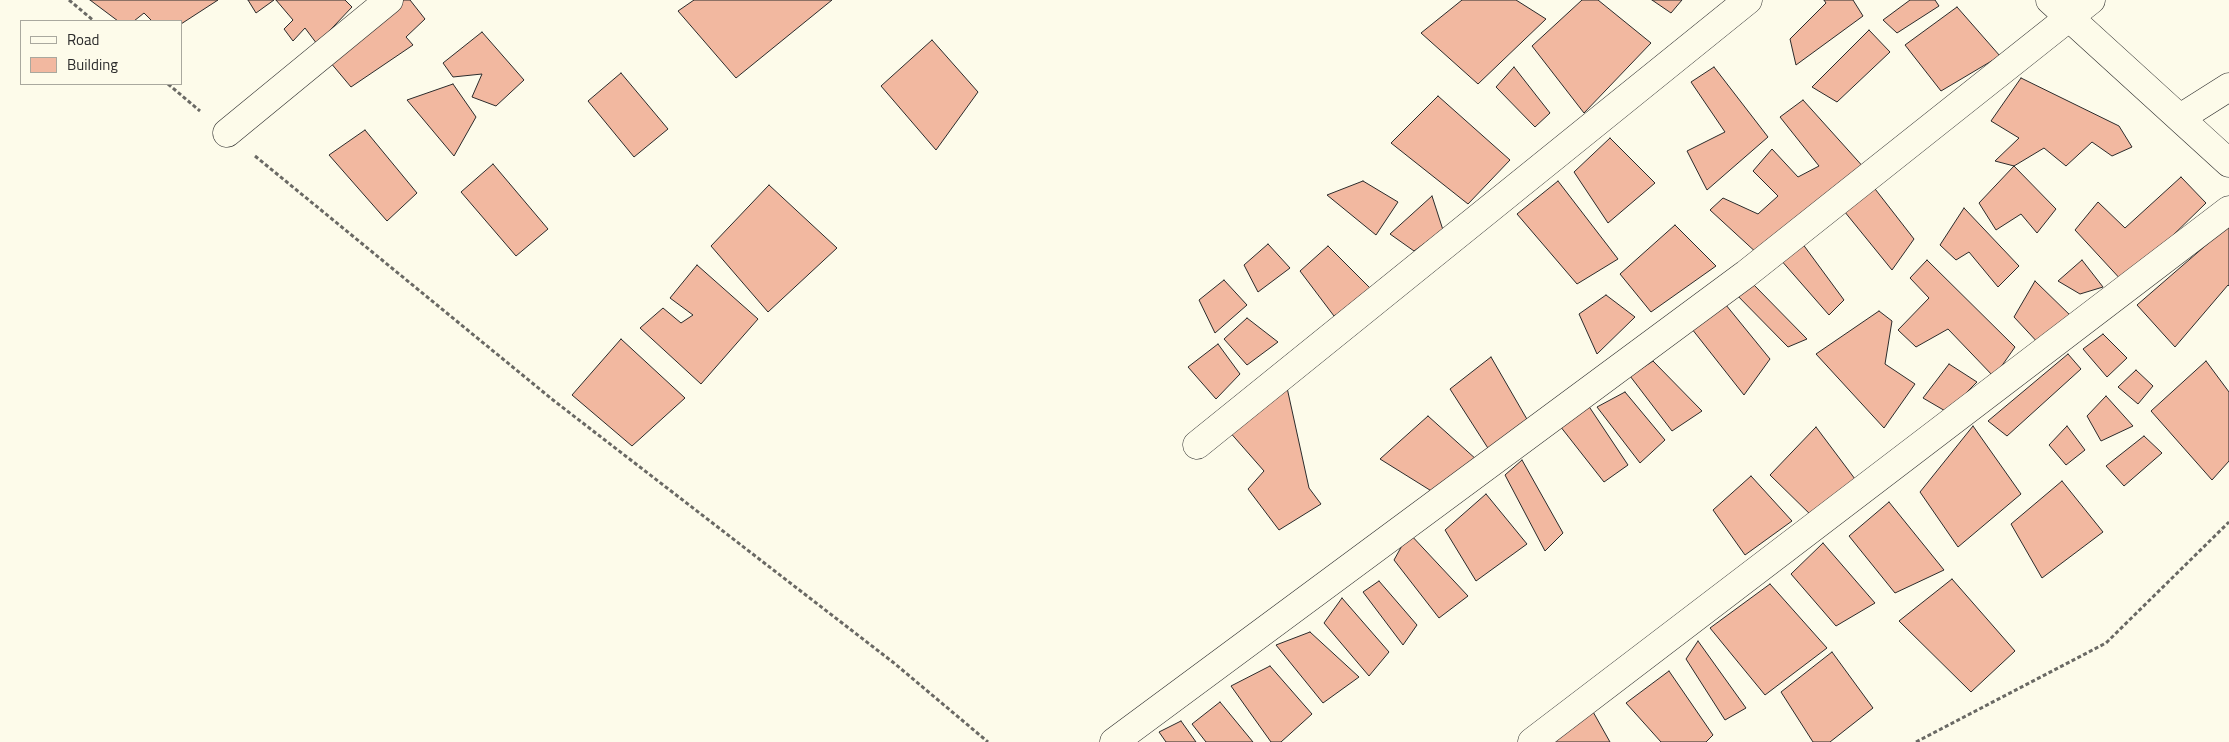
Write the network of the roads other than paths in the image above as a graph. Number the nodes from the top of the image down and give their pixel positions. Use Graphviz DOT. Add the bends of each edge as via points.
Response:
graph roads {
  1 [pos="389,0"];
  2 [pos="1748,0"];
  3 [pos="2091,0"];
  4 [pos="2060,9"];
  5 [pos="2229,87"];
  6 [pos="2180,118"];
  7 [pos="227,133"];
  8 [pos="2229,163"];
  9 [pos="2229,210"];
  10 [pos="1197,445"];
  11 [pos="1114,742"];
  12 [pos="1532,742"];
  1 -- 7 [label="street"];
  2 -- 10 [label="street"];
  3 -- 4 [label="street"];
  4 -- 6 [label="street"];
  4 -- 11 [label="street" via="1746,274"];
  5 -- 6 [label="street"];
  6 -- 8 [label="street"];
  9 -- 12 [label="street"];
}
